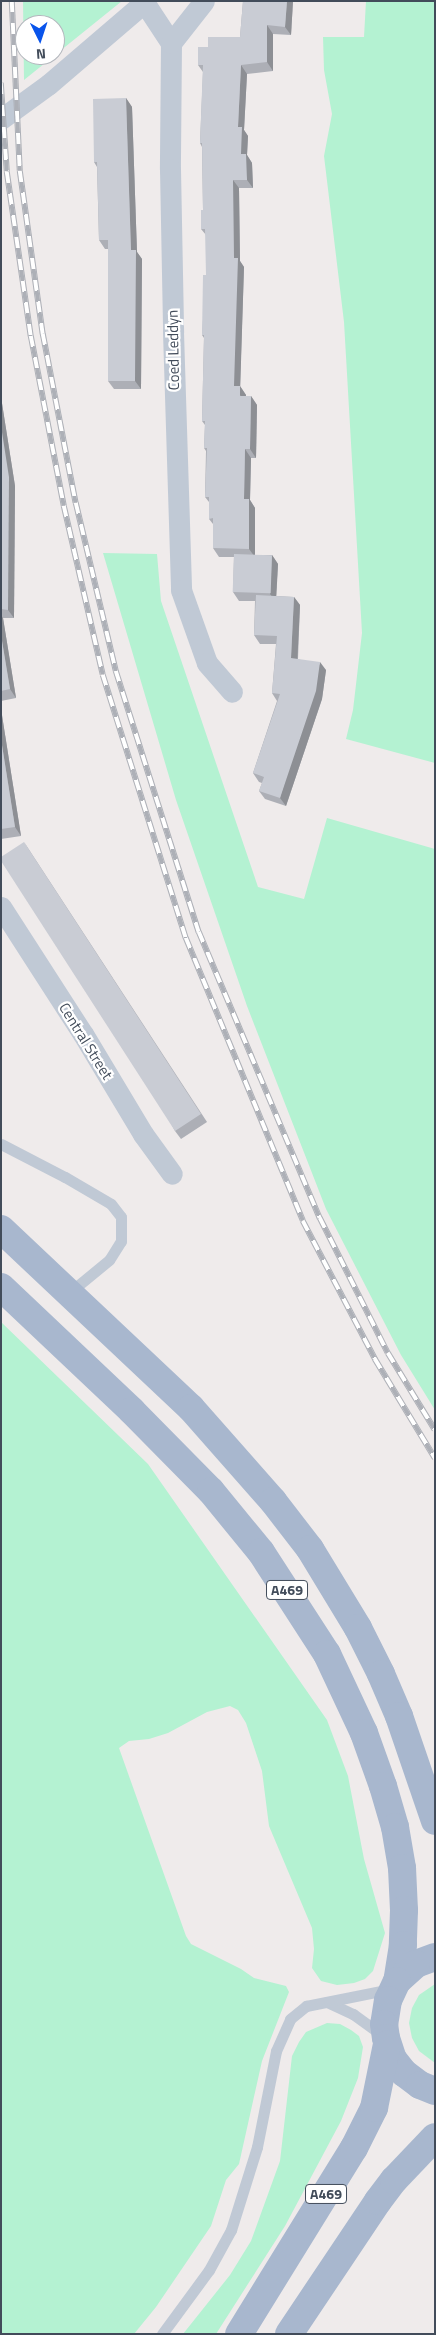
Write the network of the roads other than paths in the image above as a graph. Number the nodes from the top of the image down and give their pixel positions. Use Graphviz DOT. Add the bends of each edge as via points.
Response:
graph roads {
  1 [pos="204,1"];
  2 [pos="145,2"];
  3 [pos="172,43"];
  4 [pos="1,119"];
  5 [pos="232,692"];
  6 [pos="1,907"];
  7 [pos="1,1144"];
  8 [pos="172,1174"];
  9 [pos="1,1229"];
  10 [pos="1,1287"];
  11 [pos="69,1293"];
  12 [pos="435,1821"];
  13 [pos="435,1957"];
  14 [pos="395,1984"];
  15 [pos="327,2002"];
  16 [pos="387,2041"];
  17 [pos="435,2091"];
  18 [pos="435,2137"];
  19 [pos="162,2334"];
  20 [pos="239,2334"];
  21 [pos="289,2334"];
  1 -- 3 [label="street"];
  2 -- 3 [label="street"];
  2 -- 4 [label="street" via="50,84"];
  3 -- 5 [label="street, Coed Leddyn" via="171,207 181,590 207,663"];
  6 -- 8 [label="street, Central Street" via="143,1134"];
  7 -- 11 [label="lane" via="111,1204 121,1217 121,1241 108,1260"];
  9 -- 11 [label="main road, A469"];
  10 -- 14 [label="main road, A469" via="211,1491 261,1552 327,1654 364,1733 395,1827 402,1868 404,1945"];
  11 -- 12 [label="main road, A469" via="198,1415 310,1549 381,1674"];
  13 -- 14 [label="main road, A469" via="416,1964"];
  14 -- 15 [label="lane"];
  14 -- 16 [label="main road, A469" via="385,2011"];
  15 -- 16 [label="lane" via="366,2021"];
  15 -- 19 [label="lane" via="298,2010 283,2031 257,2147 231,2230 209,2270"];
  16 -- 17 [label="main road, A469" via="393,2059 404,2073"];
  16 -- 20 [label="main road, A469" via="376,2099 358,2142"];
  18 -- 21 [label="main road, A469" via="378,2201"];
}
